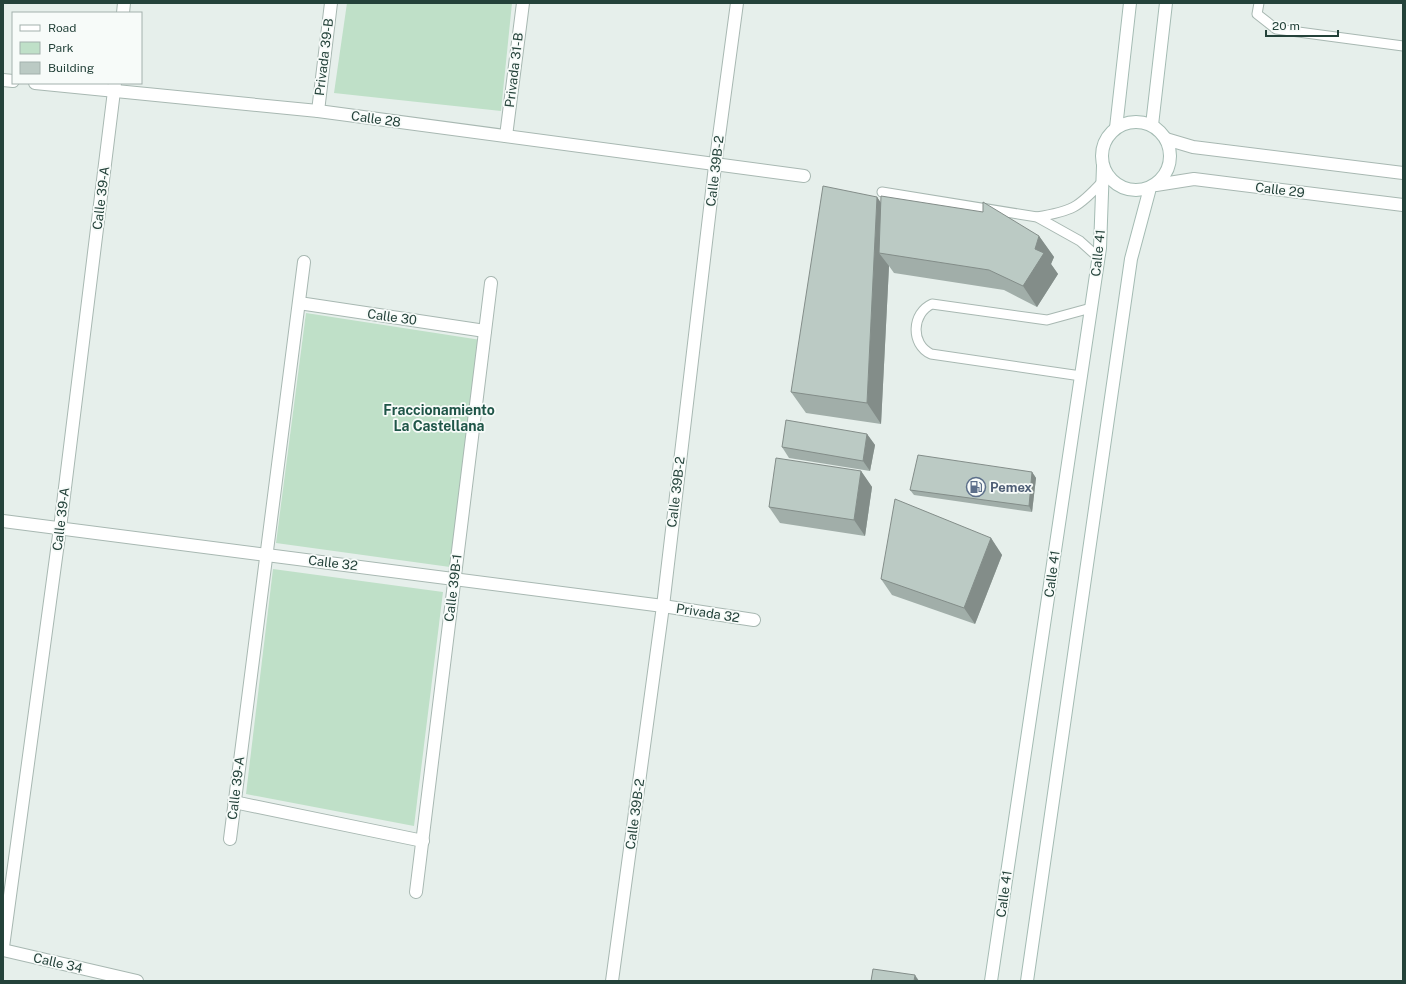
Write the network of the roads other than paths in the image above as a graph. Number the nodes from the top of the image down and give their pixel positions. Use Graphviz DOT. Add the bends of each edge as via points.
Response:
graph roads {
  1 [pos="331,3"];
  2 [pos="523,3"];
  3 [pos="737,3"];
  4 [pos="1130,3"];
  5 [pos="1166,3"];
  6 [pos="1258,3"];
  7 [pos="1403,46"];
  8 [pos="55,84"];
  9 [pos="115,87"];
  10 [pos="318,111"];
  11 [pos="1152,125"];
  12 [pos="1116,128"];
  13 [pos="506,136"];
  14 [pos="1166,139"];
  15 [pos="715,166"];
  16 [pos="1103,166"];
  17 [pos="1403,173"];
  18 [pos="804,176"];
  19 [pos="1102,182"];
  20 [pos="1153,187"];
  21 [pos="882,192"];
  22 [pos="1403,205"];
  23 [pos="1037,218"];
  24 [pos="1099,258"];
  25 [pos="304,262"];
  26 [pos="491,283"];
  27 [pos="299,303"];
  28 [pos="1091,308"];
  29 [pos="485,331"];
  30 [pos="1081,376"];
  31 [pos="3,520"];
  32 [pos="60,528"];
  33 [pos="267,555"];
  34 [pos="454,579"];
  35 [pos="663,606"];
  36 [pos="754,620"];
  37 [pos="234,802"];
  38 [pos="230,839"];
  39 [pos="423,841"];
  40 [pos="416,892"];
  41 [pos="3,947"];
  42 [pos="3,950"];
  43 [pos="137,981"];
  44 [pos="612,981"];
  45 [pos="991,981"];
  46 [pos="1027,981"];
  1 -- 10 [label="street, Privada 39-B"];
  2 -- 13 [label="street, Privada 31-B"];
  3 -- 15 [label="street, Calle 39B-2"];
  4 -- 12 [label="street"];
  5 -- 11 [label="street"];
  6 -- 7 [label="lane" via="1257,14 1276,29"];
  8 -- 9 [label="street, Calle 28"];
  9 -- 10 [label="street, Calle 28"];
  9 -- 32 [label="street, Calle 39-A"];
  10 -- 13 [label="street, Calle 28"];
  11 -- 12 [label="street" via="1133,122"];
  11 -- 14 [label="street"];
  12 -- 16 [label="street" via="1104,145"];
  13 -- 15 [label="street, Calle 28"];
  14 -- 17 [label="street" via="1193,147"];
  14 -- 20 [label="street" via="1171,159 1164,178"];
  15 -- 18 [label="street, Calle 28"];
  15 -- 35 [label="street, Calle 39B-2"];
  16 -- 19 [label="street, Calle 41"];
  16 -- 20 [label="street" via="1108,177 1116,185 1132,190"];
  19 -- 23 [label="lane" via="1085,201 1066,212"];
  19 -- 24 [label="street, Calle 41"];
  20 -- 22 [label="street, Calle 29" via="1194,179"];
  20 -- 46 [label="street" via="1131,259"];
  21 -- 23 [label="lane"];
  23 -- 24 [label="lane" via="1080,241"];
  24 -- 28 [label="street, Calle 41"];
  25 -- 27 [label="street, Calle 39-A"];
  26 -- 29 [label="street, Calle 39B-1"];
  27 -- 29 [label="street, Calle 30"];
  27 -- 33 [label="street, Calle 39-A"];
  28 -- 30 [label="street, Calle 41"];
  28 -- 30 [label="lane" via="1047,320 932,304 918,314 918,341 924,350 931,354"];
  29 -- 34 [label="street, Calle 39B-1"];
  30 -- 45 [label="street, Calle 41"];
  31 -- 32 [label="street, Calle 32"];
  32 -- 33 [label="street, Calle 32"];
  32 -- 41 [label="street, Calle 39-A"];
  33 -- 34 [label="street, Calle 32"];
  33 -- 37 [label="street, Calle 39-A"];
  34 -- 35 [label="street, Calle 32"];
  34 -- 39 [label="street, Calle 39B-1"];
  35 -- 36 [label="street, Privada 32"];
  35 -- 44 [label="street, Calle 39B-2"];
  37 -- 38 [label="street, Calle 39-A"];
  37 -- 39 [label="street"];
  39 -- 40 [label="street, Calle 39B-1"];
  42 -- 43 [label="street, Calle 34"];
}
